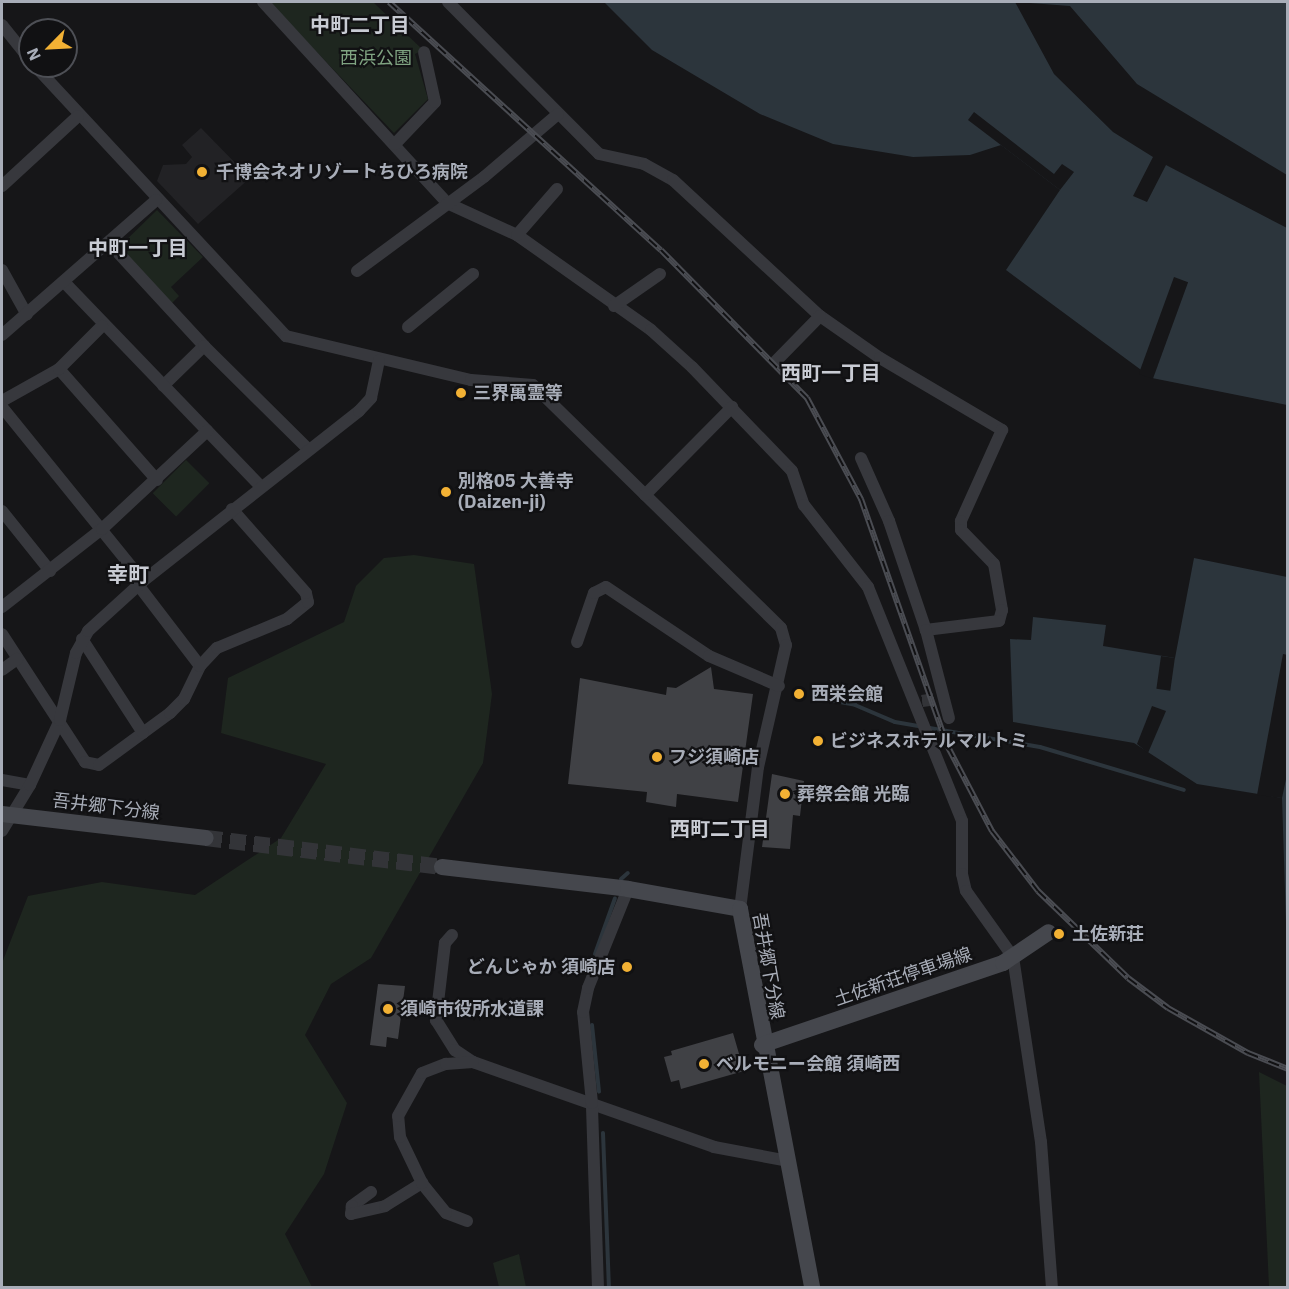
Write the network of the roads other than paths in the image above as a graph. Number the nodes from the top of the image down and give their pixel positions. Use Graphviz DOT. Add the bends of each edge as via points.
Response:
graph roads {
  1 [pos="263,2"];
  2 [pos="448,2"];
  3 [pos="2,25"];
  4 [pos="18,45"];
  5 [pos="424,52"];
  6 [pos="46,78"];
  7 [pos="558,114"];
  8 [pos="78,116"];
  9 [pos="395,144"];
  10 [pos="2,186"];
  11 [pos="557,189"];
  12 [pos="156,200"];
  13 [pos="447,203"];
  14 [pos="517,235"];
  15 [pos="110,244"];
  16 [pos="2,270"];
  17 [pos="357,271"];
  18 [pos="473,274"];
  19 [pos="660,274"];
  20 [pos="65,283"];
  21 [pos="614,306"];
  22 [pos="27,315"];
  23 [pos="820,316"];
  24 [pos="102,326"];
  25 [pos="408,327"];
  26 [pos="2,335"];
  27 [pos="204,346"];
  28 [pos="379,361"];
  29 [pos="776,361"];
  30 [pos="59,369"];
  31 [pos="163,386"];
  32 [pos="2,401"];
  33 [pos="2,407"];
  34 [pos="732,407"];
  35 [pos="207,431"];
  36 [pos="307,448"];
  37 [pos="861,458"];
  38 [pos="157,480"];
  39 [pos="261,487"];
  40 [pos="645,495"];
  41 [pos="232,509"];
  42 [pos="2,511"];
  43 [pos="102,530"];
  44 [pos="50,572"];
  45 [pos="140,583"];
  46 [pos="2,608"];
  47 [pos="926,630"];
  48 [pos="2,634"];
  49 [pos="82,639"];
  50 [pos="577,642"];
  51 [pos="17,659"];
  52 [pos="200,666"];
  53 [pos="2,670"];
  54 [pos="779,686"];
  55 [pos="949,718"];
  56 [pos="60,720"];
  57 [pos="143,733"];
  58 [pos="2,780"];
  59 [pos="30,785"];
  60 [pos="7,815"];
  61 [pos="2,831"];
  62 [pos="206,838"];
  63 [pos="442,867"];
  64 [pos="628,889"];
  65 [pos="740,909"];
  66 [pos="1049,932"];
  67 [pos="452,935"];
  68 [pos="1013,957"];
  69 [pos="762,1045"];
  70 [pos="473,1062"];
  71 [pos="592,1103"];
  72 [pos="788,1161"];
  73 [pos="422,1183"];
  74 [pos="372,1192"];
  75 [pos="468,1221"];
  76 [pos="598,1287"];
  77 [pos="812,1287"];
  78 [pos="1052,1287"];
  1 -- 9 [label="street"];
  2 -- 7 [label="street"];
  3 -- 4 [label="street"];
  5 -- 9 [label="street" via="435,102"];
  6 -- 8 [label="street"];
  7 -- 13 [label="street"];
  7 -- 23 [label="street" via="599,154 644,164 674,180"];
  8 -- 10 [label="street"];
  8 -- 12 [label="street"];
  9 -- 13 [label="street"];
  11 -- 14 [label="street"];
  12 -- 15 [label="street"];
  12 -- 28 [label="street" via="286,336"];
  13 -- 14 [label="street"];
  13 -- 17 [label="street"];
  14 -- 21 [label="street"];
  15 -- 20 [label="street"];
  15 -- 27 [label="street"];
  16 -- 22 [label="street"];
  18 -- 25 [label="street"];
  19 -- 21 [label="street"];
  20 -- 22 [label="street"];
  20 -- 24 [label="street"];
  21 -- 34 [label="street" via="651,330"];
  22 -- 26 [label="street"];
  23 -- 29 [label="street"];
  23 -- 47 [label="street" via="880,358 1002,430 960,521 961,531 994,564 1002,609 999,621"];
  24 -- 30 [label="street"];
  24 -- 31 [label="street"];
  27 -- 31 [label="street"];
  27 -- 36 [label="street"];
  28 -- 36 [label="street" via="370,398"];
  28 -- 40 [label="street" via="471,380 533,385"];
  30 -- 32 [label="street"];
  30 -- 38 [label="street"];
  31 -- 35 [label="street"];
  33 -- 43 [label="street"];
  34 -- 40 [label="street"];
  34 -- 68 [label="street" via="792,471 804,505 868,587 962,821 962,874 966,891"];
  35 -- 38 [label="street"];
  35 -- 39 [label="street"];
  36 -- 39 [label="street"];
  37 -- 47 [label="street" via="889,521"];
  38 -- 43 [label="street"];
  39 -- 41 [label="street"];
  40 -- 54 [label="street" via="781,628 786,645"];
  41 -- 45 [label="street"];
  41 -- 52 [label="street" via="306,593 308,602 287,619 218,648"];
  42 -- 44 [label="street"];
  43 -- 44 [label="street"];
  43 -- 45 [label="street"];
  44 -- 46 [label="street"];
  45 -- 49 [label="street"];
  45 -- 52 [label="street"];
  47 -- 55 [label="street" via="940,699"];
  48 -- 51 [label="street"];
  49 -- 56 [label="street"];
  49 -- 57 [label="street"];
  50 -- 54 [label="street" via="594,593 606,587 709,656"];
  51 -- 53 [label="street"];
  51 -- 56 [label="street"];
  52 -- 57 [label="street" via="184,699"];
  54 -- 65 [label="street" via="758,767"];
  56 -- 57 [label="street" via="92,766 110,758"];
  56 -- 59 [label="street"];
  58 -- 59 [label="street"];
  59 -- 60 [label="street"];
  60 -- 61 [label="street"];
  60 -- 62 [label="main road, 吾井郷下分線"];
  63 -- 64 [label="main road, 吾井郷下分線"];
  64 -- 65 [label="main road, 吾井郷下分線"];
  64 -- 71 [label="street" via="585,1000"];
  65 -- 69 [label="main road, 吾井郷下分線"];
  66 -- 68 [label="main road, 土佐新荘停車場線"];
  67 -- 70 [label="street" via="445,943 436,1020 441,1034"];
  68 -- 69 [label="main road, 土佐新荘停車場線"];
  68 -- 78 [label="street" via="1041,1143"];
  69 -- 72 [label="main road, 吾井郷下分線"];
  70 -- 71 [label="street"];
  70 -- 73 [label="street" via="446,1064 422,1073 401,1106 400,1137"];
  71 -- 72 [label="street" via="714,1147"];
  71 -- 76 [label="street"];
  72 -- 77 [label="main road, 吾井郷下分線"];
  73 -- 74 [label="street" via="385,1206 351,1214 352,1206"];
  73 -- 75 [label="street" via="446,1213"];
}
